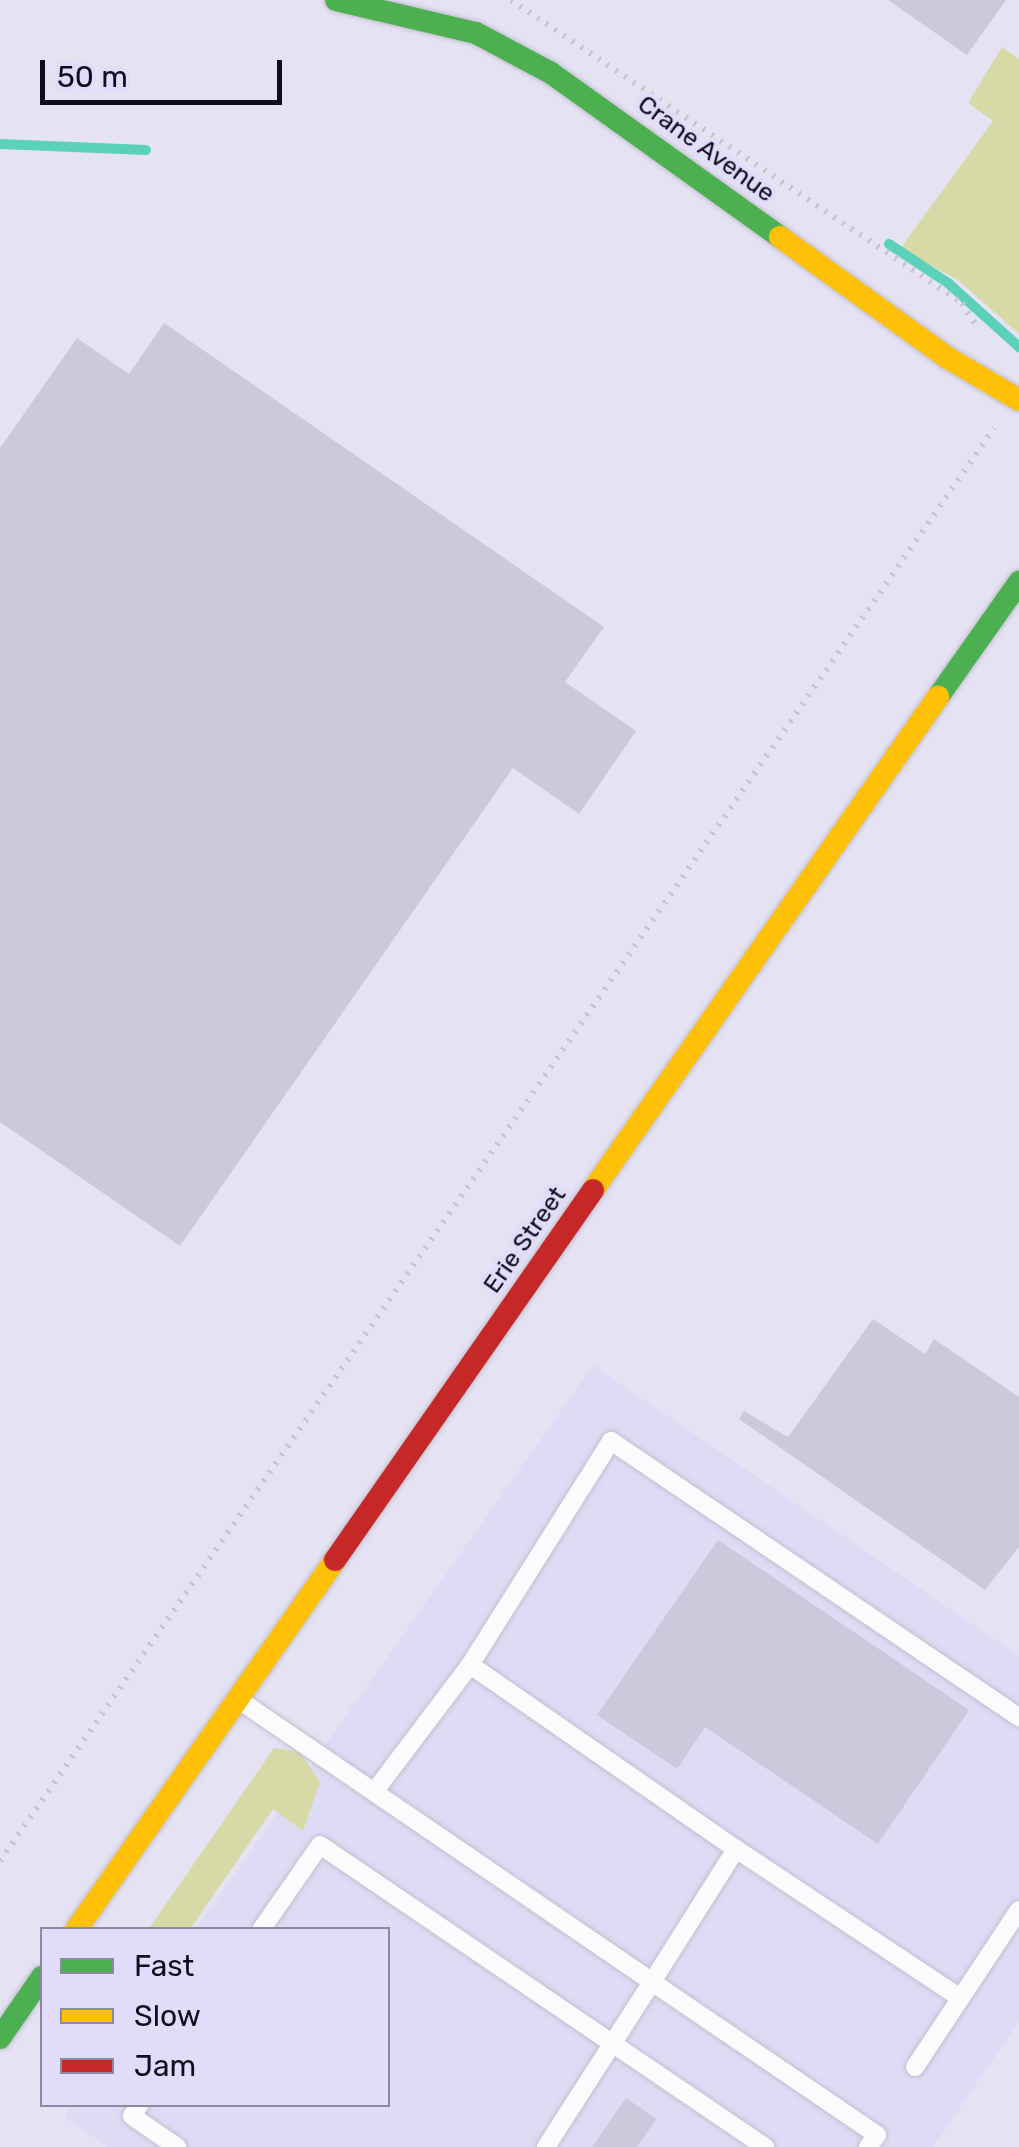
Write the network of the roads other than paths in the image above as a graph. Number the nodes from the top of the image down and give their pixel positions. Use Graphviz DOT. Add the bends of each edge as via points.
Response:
graph roads {
  1 [pos="336,0"];
  2 [pos="1017,398"];
  3 [pos="1019,582"];
  4 [pos="470,1665"];
  5 [pos="237,1699"];
  6 [pos="1019,1716"];
  7 [pos="374,1792"];
  8 [pos="736,1849"];
  9 [pos="1019,1910"];
  10 [pos="78,1927"];
  11 [pos="263,1927"];
  12 [pos="40,1980"];
  13 [pos="652,1982"];
  14 [pos="959,1997"];
  15 [pos="0,2038"];
  16 [pos="614,2047"];
  17 [pos="915,2067"];
  18 [pos="138,2107"];
  19 [pos="176,2147"];
  20 [pos="546,2147"];
  21 [pos="765,2147"];
  22 [pos="868,2147"];
  1 -- 2 [label="main road, Crane Avenue" via="476,33 552,73 948,358"];
  3 -- 5 [label="main road, Erie Street"];
  4 -- 6 [label="lane" via="610,1441"];
  4 -- 7 [label="lane"];
  4 -- 8 [label="lane"];
  5 -- 7 [label="lane"];
  5 -- 10 [label="main road, Erie Street"];
  7 -- 13 [label="lane"];
  8 -- 13 [label="lane"];
  8 -- 14 [label="lane"];
  9 -- 14 [label="lane"];
  11 -- 16 [label="lane" via="320,1844"];
  12 -- 15 [label="main road"];
  13 -- 16 [label="lane"];
  13 -- 22 [label="lane" via="876,2136"];
  14 -- 17 [label="lane"];
  16 -- 20 [label="lane"];
  16 -- 21 [label="lane"];
  18 -- 19 [label="lane" via="132,2116"];
}
